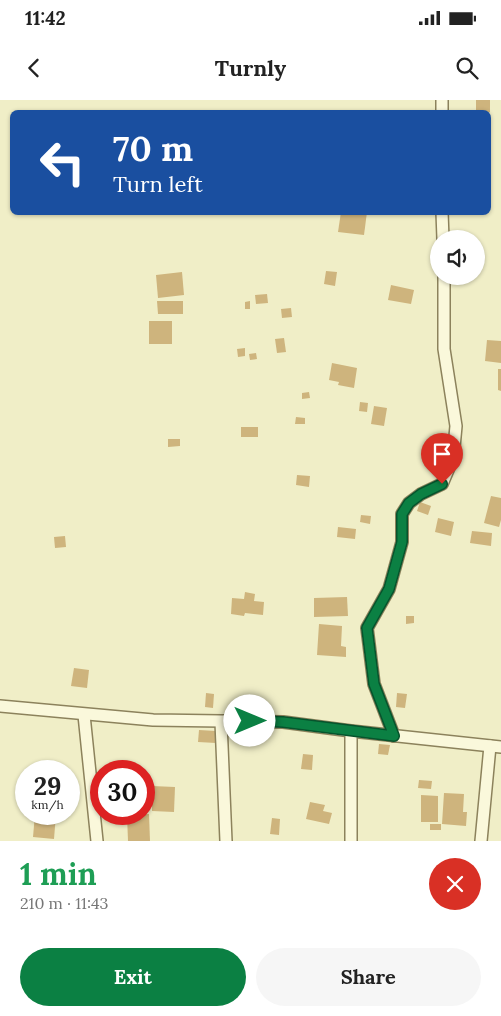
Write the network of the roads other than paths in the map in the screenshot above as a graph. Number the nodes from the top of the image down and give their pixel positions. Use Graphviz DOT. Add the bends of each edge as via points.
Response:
graph roads {
  1 [pos="442,215"];
  2 [pos="443,230"];
  3 [pos="444,285"];
  4 [pos="0,706"];
  5 [pos="84,715"];
  6 [pos="221,722"];
  7 [pos="351,731"];
  8 [pos="394,736"];
  9 [pos="496,747"];
  10 [pos="97,841"];
  11 [pos="226,841"];
  12 [pos="351,841"];
  13 [pos="481,841"];
  1 -- 2 [label="street"];
  3 -- 8 [label="street" via="444,349 456,426 453,458 442,484 409,503 402,514 402,542 389,589 367,628 374,684"];
  4 -- 5 [label="street"];
  5 -- 6 [label="street"];
  5 -- 10 [label="street"];
  6 -- 7 [label="street" via="283,722"];
  6 -- 11 [label="street"];
  7 -- 8 [label="street"];
  7 -- 12 [label="street"];
  8 -- 9 [label="street"];
  9 -- 13 [label="street"];
}
